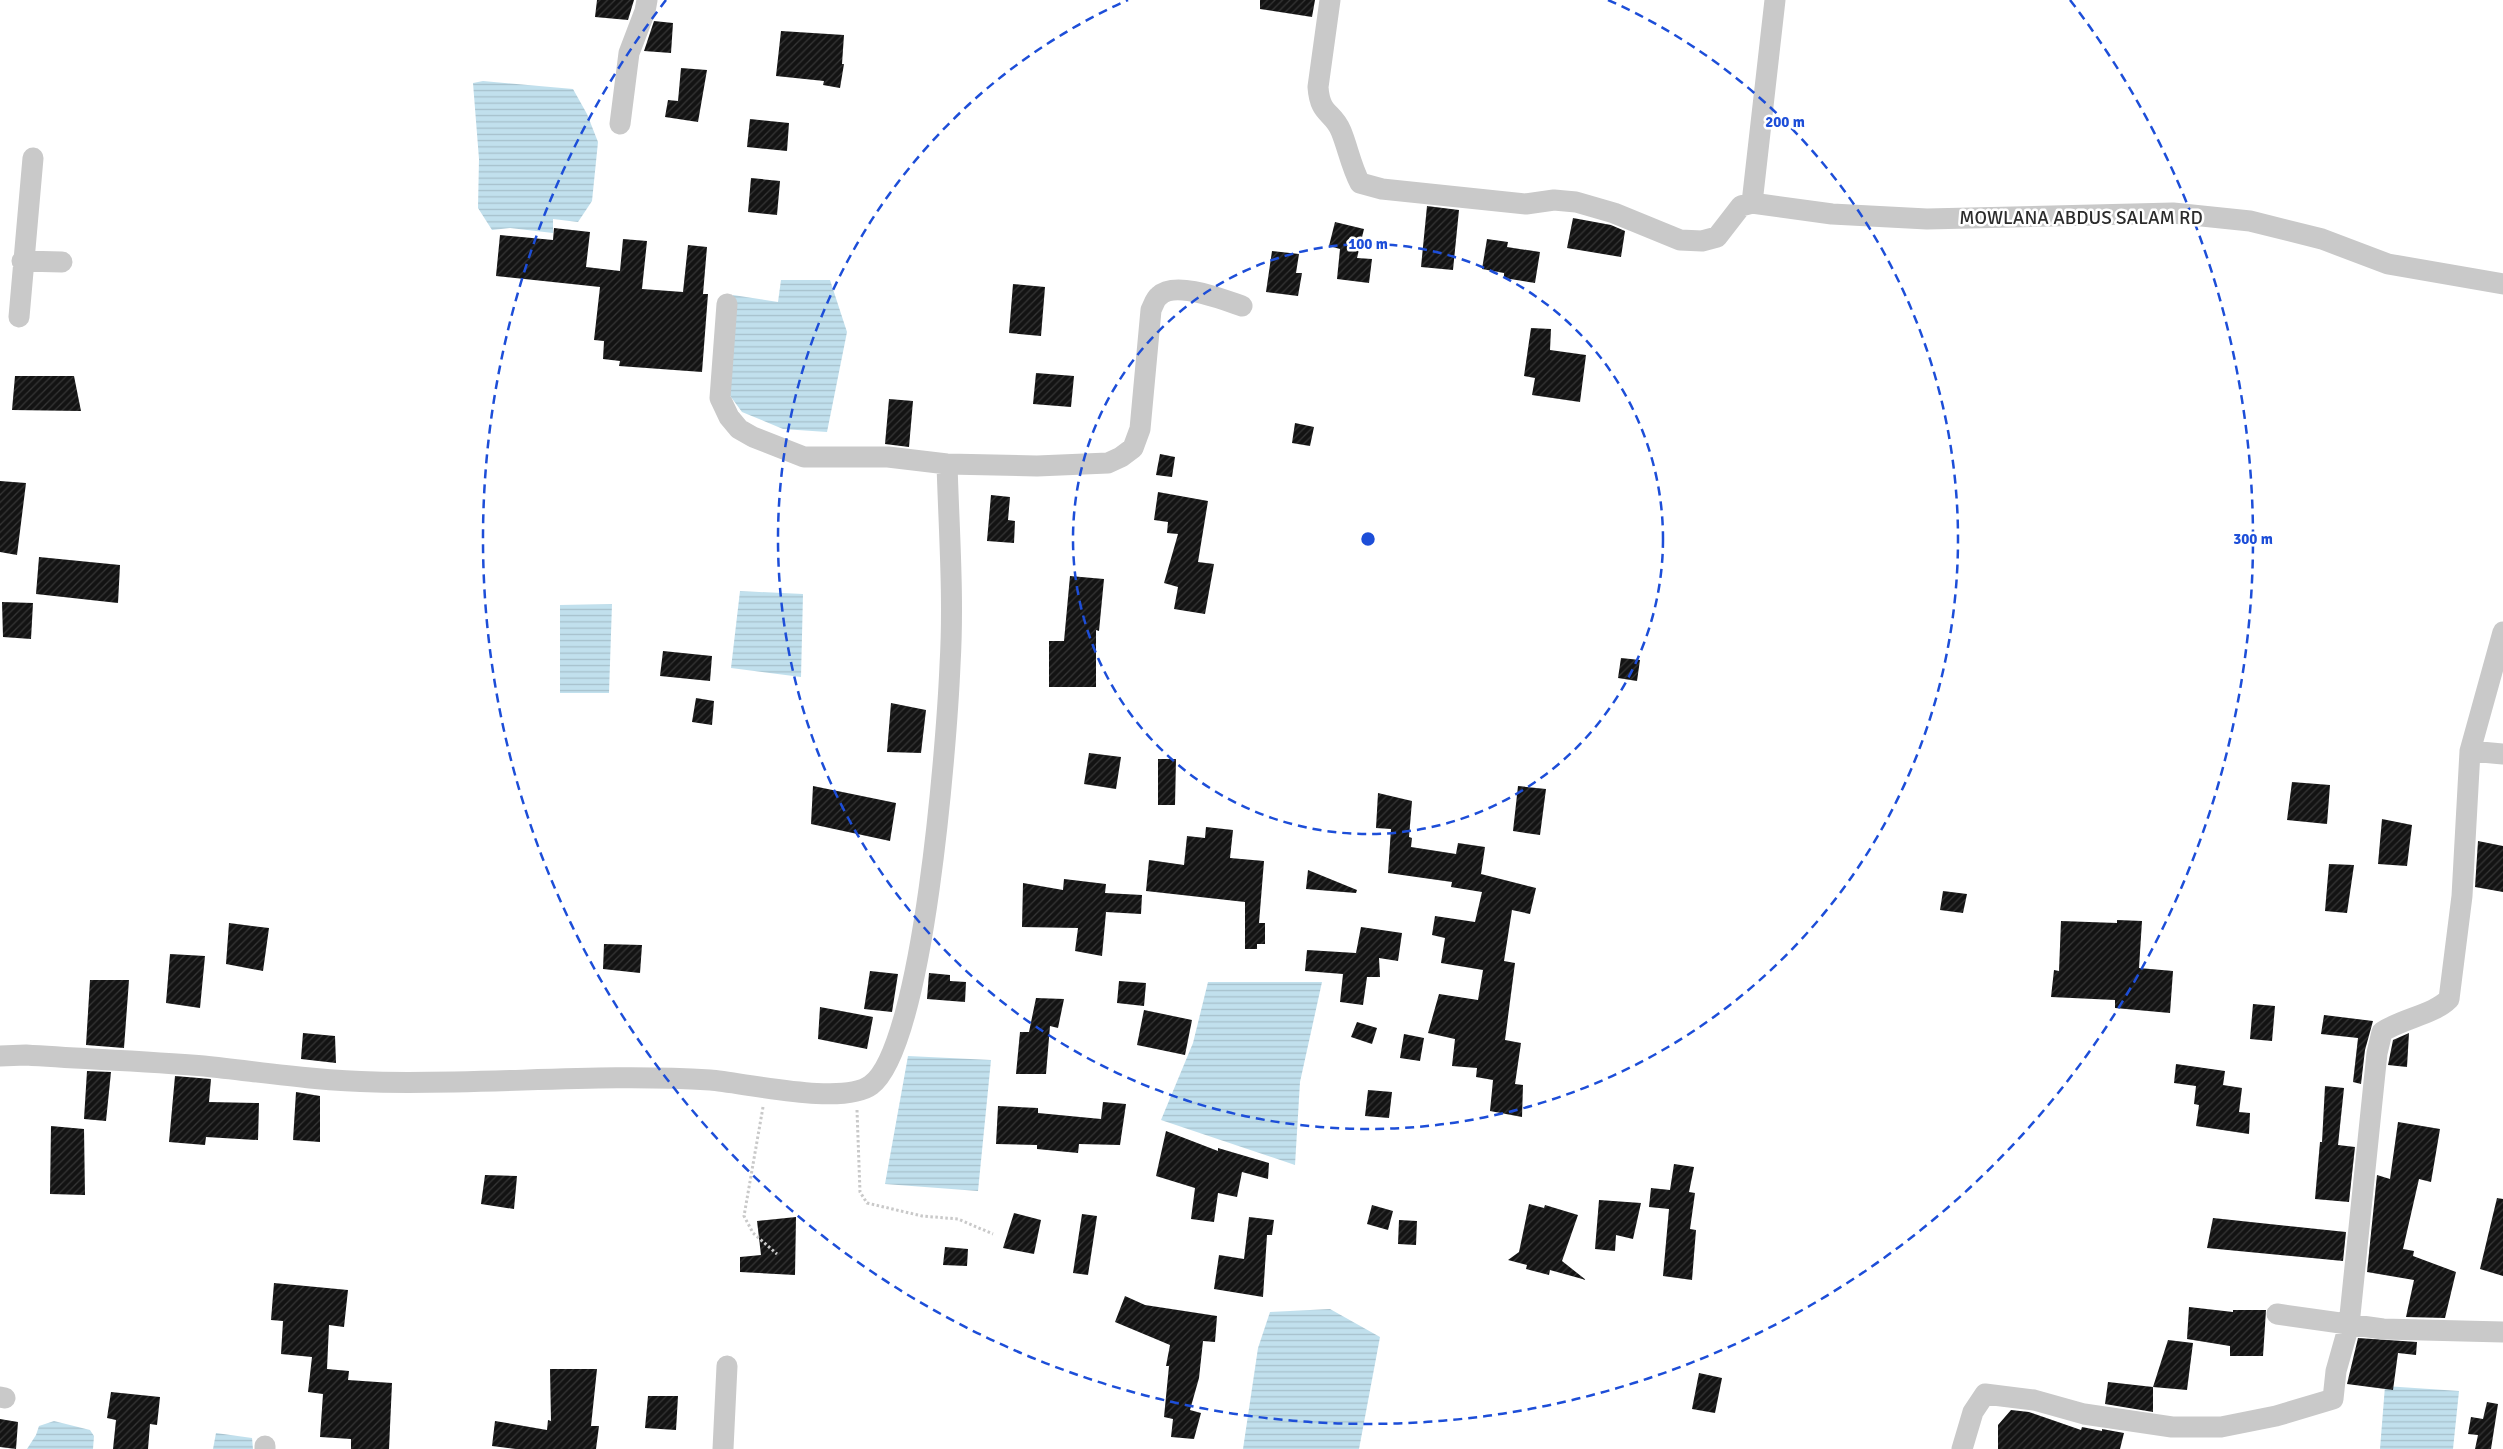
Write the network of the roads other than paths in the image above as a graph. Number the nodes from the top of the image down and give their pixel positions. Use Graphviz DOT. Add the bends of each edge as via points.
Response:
graph roads {
  1 [pos="647,0"];
  2 [pos="1330,0"];
  3 [pos="1775,0"];
  4 [pos="620,124"];
  5 [pos="33,158"];
  6 [pos="1752,203"];
  7 [pos="22,261"];
  8 [pos="62,262"];
  9 [pos="2503,284"];
  10 [pos="727,304"];
  11 [pos="1242,306"];
  12 [pos="16,317"];
  13 [pos="946,464"];
  14 [pos="2503,632"];
  15 [pos="2470,751"];
  16 [pos="2503,754"];
  17 [pos="0,1056"];
  18 [pos="2278,1314"];
  19 [pos="2349,1325"];
  20 [pos="2503,1332"];
  21 [pos="727,1366"];
  22 [pos="723,1449"];
  23 [pos="1962,1449"];
  1 -- 4 [label="street" via="629,53"];
  2 -- 6 [label="street" via="1318,87 1319,102 1341,129 1360,183 1382,189 1526,204 1554,200 1576,202 1614,213 1680,240 1702,241 1716,237 1741,206"];
  3 -- 6 [label="street"];
  5 -- 7 [label="street"];
  6 -- 9 [label="street, MOWLANA ABDUS SALAM RD" via="1832,214 1927,219 2173,213 2250,220 2322,239 2388,264"];
  7 -- 8 [label="street"];
  7 -- 12 [label="street"];
  10 -- 13 [label="street" via="720,398 739,429 804,457 888,457"];
  11 -- 13 [label="street" via="1192,290 1165,292 1158,296 1151,310 1140,429 1133,448 1121,457 1108,463 1037,466"];
  13 -- 17 [label="street" via="951,576 950,665 935,846 912,993 888,1066 872,1084 856,1092 814,1093 712,1080 610,1077 372,1082 198,1066"];
  14 -- 15 [label="street"];
  15 -- 16 [label="street"];
  15 -- 19 [label="street" via="2462,896 2449,999 2382,1032 2377,1053"];
  18 -- 19 [label="street"];
  19 -- 20 [label="street"];
  19 -- 23 [label="street" via="2336,1371 2333,1399 2276,1416 2221,1427 2172,1427 2084,1414 2034,1400 1986,1394 1973,1412"];
  21 -- 22 [label="street"];
}
